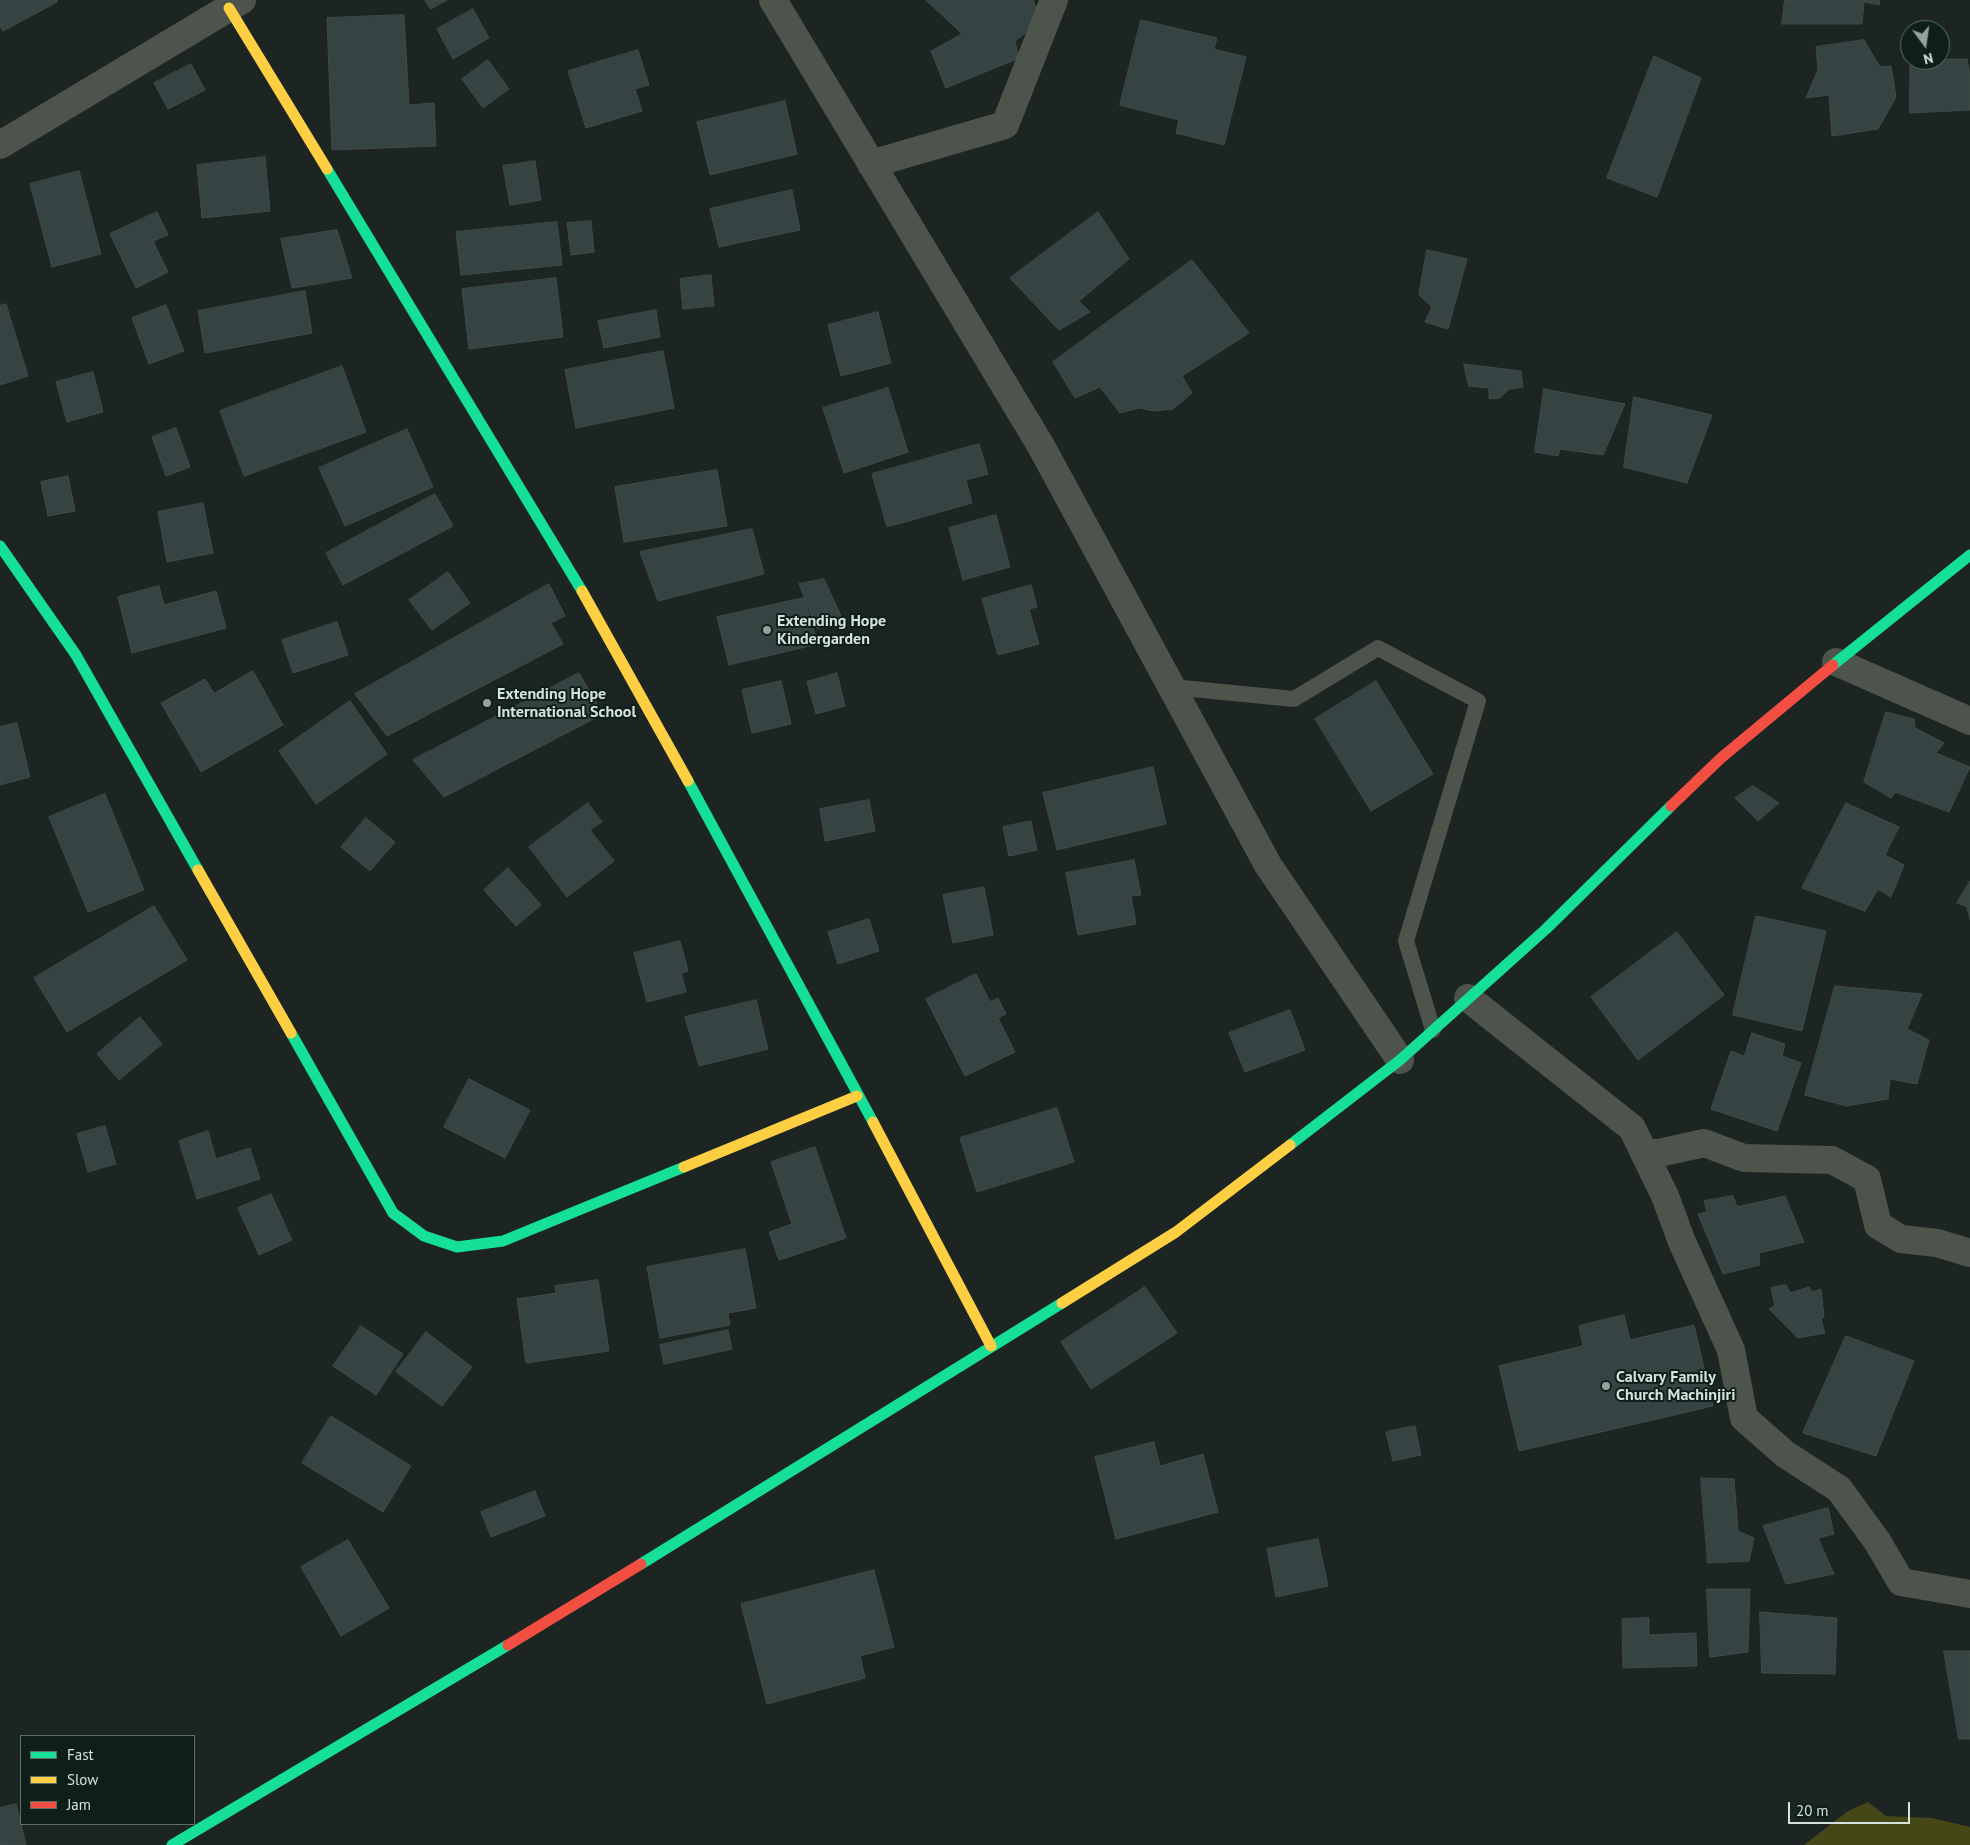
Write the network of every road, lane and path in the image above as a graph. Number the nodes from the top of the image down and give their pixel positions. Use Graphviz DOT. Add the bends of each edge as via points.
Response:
graph roads {
  1 [pos="773,0"];
  2 [pos="1054,0"];
  3 [pos="235,4"];
  4 [pos="0,145"];
  5 [pos="871,164"];
  6 [pos="0,546"];
  7 [pos="1970,555"];
  8 [pos="1836,662"];
  9 [pos="1172,687"];
  10 [pos="1970,721"];
  11 [pos="1468,998"];
  12 [pos="1433,1030"];
  13 [pos="1400,1060"];
  14 [pos="857,1096"];
  15 [pos="1644,1153"];
  16 [pos="1970,1253"];
  17 [pos="991,1346"];
  18 [pos="1970,1594"];
  19 [pos="172,1845"];
  1 -- 5 [label="street"];
  2 -- 5 [label="street" via="1006,125"];
  3 -- 4 [label="street"];
  3 -- 14 [label="street" via="604,627 808,999"];
  5 -- 9 [label="street" via="1041,446"];
  6 -- 14 [label="street" via="76,655 393,1213 424,1236 457,1247 503,1241"];
  7 -- 8 [label="street"];
  8 -- 10 [label="street"];
  8 -- 11 [label="street" via="1721,758 1546,929"];
  9 -- 12 [label="lane" via="1294,699 1378,648 1478,701 1406,941"];
  9 -- 13 [label="street" via="1268,865"];
  11 -- 12 [label="street"];
  11 -- 15 [label="street" via="1632,1128"];
  12 -- 13 [label="street"];
  13 -- 17 [label="street" via="1176,1232"];
  14 -- 17 [label="street"];
  15 -- 16 [label="street" via="1704,1144 1744,1158 1832,1160 1867,1179 1878,1224 1901,1239 1937,1243"];
  15 -- 18 [label="street" via="1731,1350 1744,1418 1785,1454 1839,1489 1877,1541 1901,1582"];
  17 -- 19 [label="street" via="598,1591"];
}
